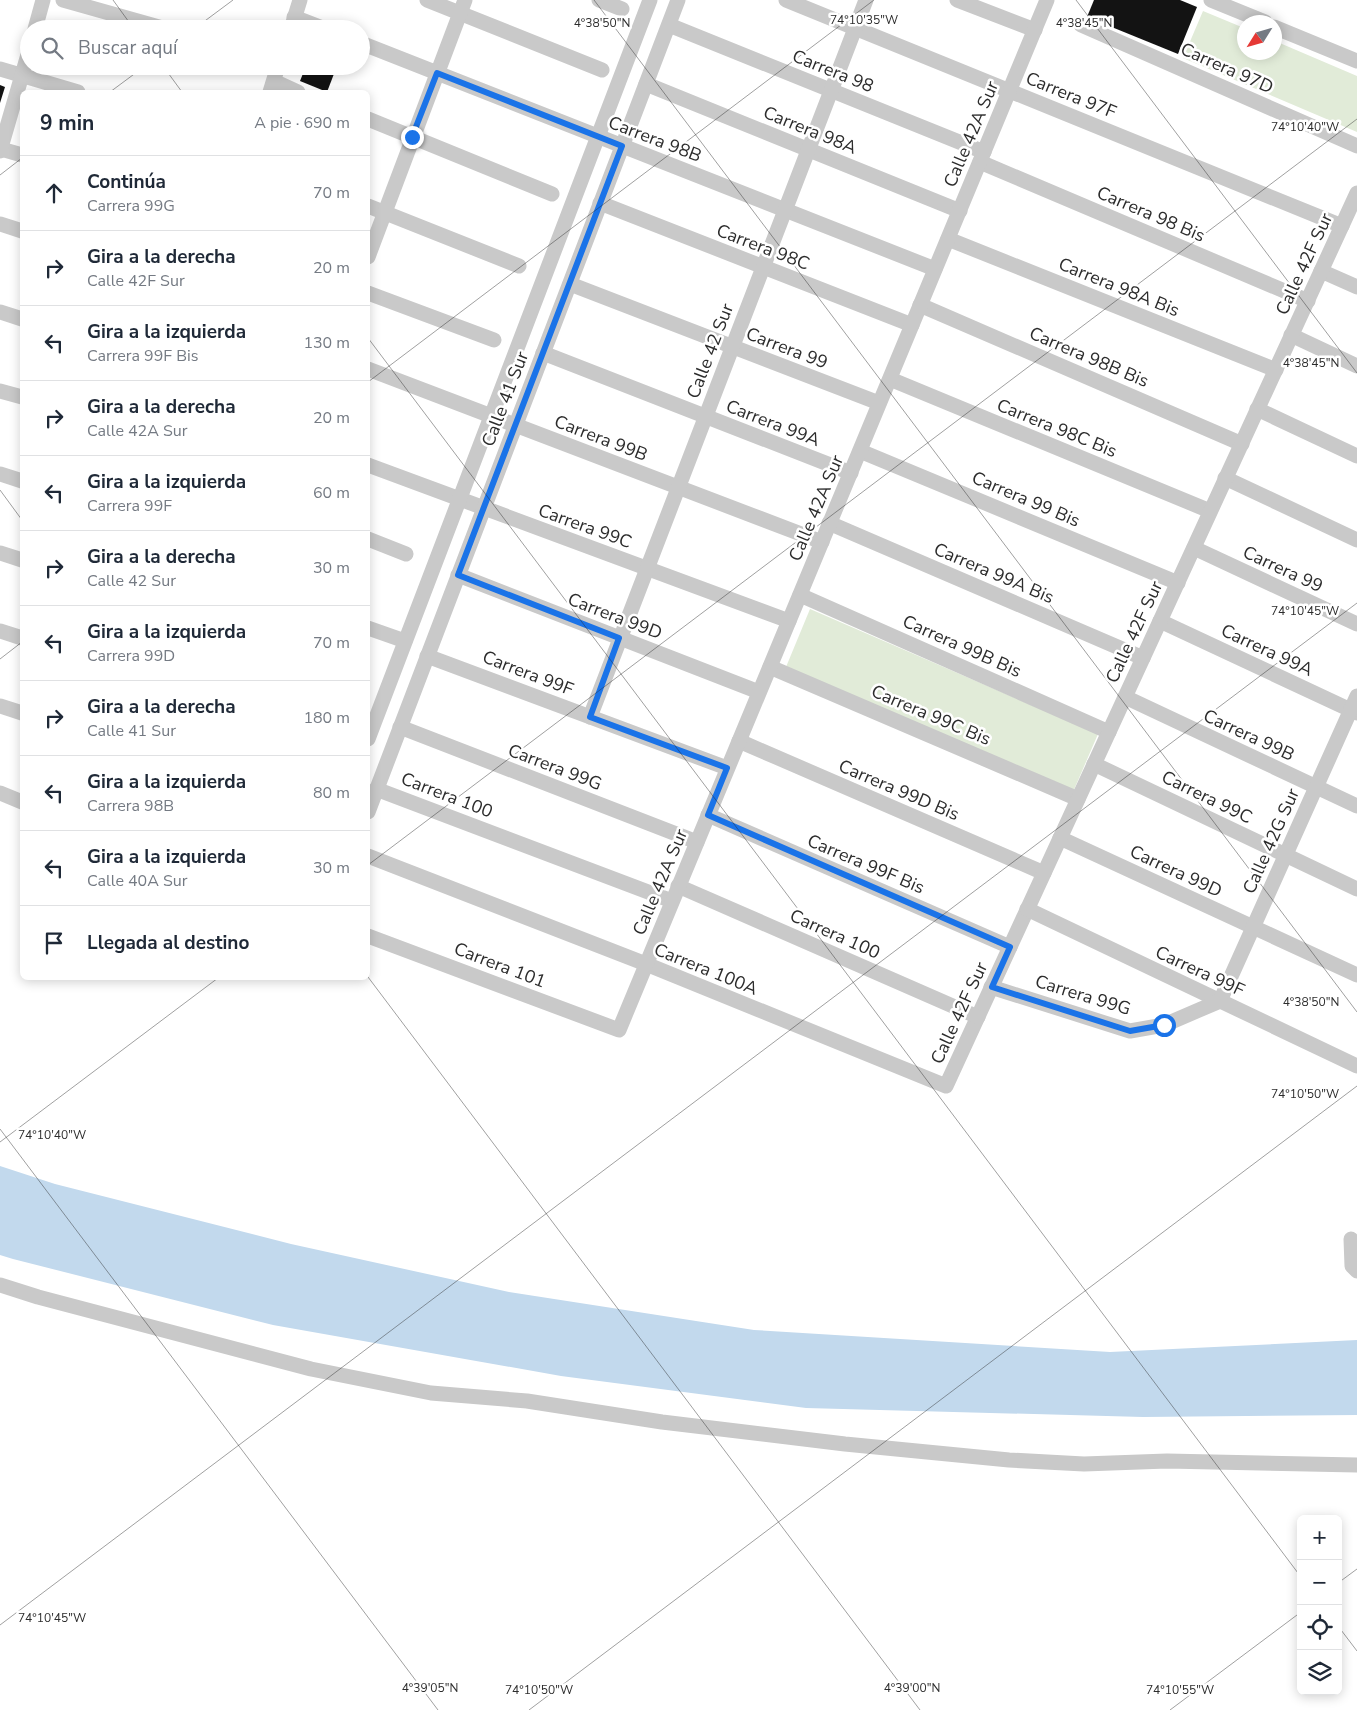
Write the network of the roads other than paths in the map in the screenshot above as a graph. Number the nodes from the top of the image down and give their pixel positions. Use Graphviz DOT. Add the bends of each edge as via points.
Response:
graph roads {
  1 [pos="43,0"];
  2 [pos="63,0"];
  3 [pos="300,0"];
  4 [pos="426,0"];
  5 [pos="599,0"];
  6 [pos="650,0"];
  7 [pos="678,0"];
  8 [pos="786,0"];
  9 [pos="866,0"];
  10 [pos="957,0"];
  11 [pos="1047,0"];
  12 [pos="1210,0"];
  13 [pos="462,7"];
  14 [pos="622,9"];
  15 [pos="1248,15"];
  16 [pos="37,20"];
  17 [pos="134,20"];
  18 [pos="293,20"];
  19 [pos="668,25"];
  20 [pos="1081,25"];
  21 [pos="856,28"];
  22 [pos="1034,30"];
  23 [pos="1282,30"];
  24 [pos="370,47"];
  25 [pos="1357,61"];
  26 [pos="0,69"];
  27 [pos="602,70"];
  28 [pos="437,73"];
  29 [pos="20,74"];
  30 [pos="22,75"];
  31 [pos="646,84"];
  32 [pos="272,87"];
  33 [pos="71,90"];
  34 [pos="288,90"];
  35 [pos="832,91"];
  36 [pos="1010,91"];
  37 [pos="370,120"];
  38 [pos="412,137"];
  39 [pos="598,137"];
  40 [pos="622,146"];
  41 [pos="1357,146"];
  42 [pos="0,150"];
  43 [pos="809,150"];
  44 [pos="20,155"];
  45 [pos="982,157"];
  46 [pos="552,194"];
  47 [pos="1356,198"];
  48 [pos="600,203"];
  49 [pos="370,207"];
  50 [pos="786,211"];
  51 [pos="960,211"];
  52 [pos="383,212"];
  53 [pos="0,224"];
  54 [pos="1342,226"];
  55 [pos="20,230"];
  56 [pos="948,239"];
  57 [pos="370,251"];
  58 [pos="519,266"];
  59 [pos="763,268"];
  60 [pos="935,269"];
  61 [pos="1321,270"];
  62 [pos="570,284"];
  63 [pos="1357,287"];
  64 [pos="370,294"];
  65 [pos="1308,300"];
  66 [pos="920,305"];
  67 [pos="0,312"];
  68 [pos="20,318"];
  69 [pos="912,325"];
  70 [pos="1292,336"];
  71 [pos="494,340"];
  72 [pos="732,347"];
  73 [pos="543,353"];
  74 [pos="1357,366"];
  75 [pos="370,370"];
  76 [pos="1276,370"];
  77 [pos="890,378"];
  78 [pos="0,391"];
  79 [pos="20,396"];
  80 [pos="879,403"];
  81 [pos="1258,409"];
  82 [pos="491,416"];
  83 [pos="705,416"];
  84 [pos="515,425"];
  85 [pos="1242,444"];
  86 [pos="860,451"];
  87 [pos="1357,456"];
  88 [pos="370,466"];
  89 [pos="850,473"];
  90 [pos="0,474"];
  91 [pos="1226,478"];
  92 [pos="20,480"];
  93 [pos="678,487"];
  94 [pos="459,499"];
  95 [pos="484,508"];
  96 [pos="1210,511"];
  97 [pos="830,523"];
  98 [pos="370,540"];
  99 [pos="1357,540"];
  100 [pos="822,542"];
  101 [pos="1194,548"];
  102 [pos="0,553"];
  103 [pos="406,554"];
  104 [pos="20,559"];
  105 [pos="646,568"];
  106 [pos="458,575"];
  107 [pos="1178,583"];
  108 [pos="800,595"];
  109 [pos="1160,620"];
  110 [pos="789,621"];
  111 [pos="1357,624"];
  112 [pos="370,629"];
  113 [pos="0,631"];
  114 [pos="20,637"];
  115 [pos="619,638"];
  116 [pos="405,641"];
  117 [pos="427,656"];
  118 [pos="1143,658"];
  119 [pos="770,667"];
  120 [pos="759,692"];
  121 [pos="1125,697"];
  122 [pos="0,706"];
  123 [pos="1355,706"];
  124 [pos="20,712"];
  125 [pos="590,717"];
  126 [pos="400,727"];
  127 [pos="1109,732"];
  128 [pos="370,734"];
  129 [pos="739,741"];
  130 [pos="1094,764"];
  131 [pos="727,768"];
  132 [pos="1316,787"];
  133 [pos="376,789"];
  134 [pos="0,793"];
  135 [pos="1078,798"];
  136 [pos="20,801"];
  137 [pos="370,806"];
  138 [pos="1357,806"];
  139 [pos="708,815"];
  140 [pos="1060,838"];
  141 [pos="697,842"];
  142 [pos="1285,855"];
  143 [pos="370,857"];
  144 [pos="1044,873"];
  145 [pos="678,886"];
  146 [pos="1357,889"];
  147 [pos="672,901"];
  148 [pos="1027,909"];
  149 [pos="1252,927"];
  150 [pos="370,937"];
  151 [pos="1010,947"];
  152 [pos="646,964"];
  153 [pos="1357,975"];
  154 [pos="992,987"];
  155 [pos="1220,1001"];
  156 [pos="978,1017"];
  157 [pos="618,1030"];
  158 [pos="1357,1066"];
  159 [pos="946,1086"];
  160 [pos="1351,1239"];
  161 [pos="1357,1271"];
  162 [pos="0,1285"];
  163 [pos="1357,1465"];
  1 -- 16 [label="street"];
  2 -- 17 [label="street"];
  3 -- 18 [label="street"];
  4 -- 13 [label="street"];
  5 -- 14 [label="street"];
  6 -- 39 [label="street, Calle 41 Sur"];
  7 -- 19 [label="street, Calle 41 Sur"];
  8 -- 21 [label="street, Carrera 97F"];
  9 -- 21 [label="street, Calle 42 Sur"];
  10 -- 22 [label="street"];
  11 -- 22 [label="street, Calle 42A Sur"];
  12 -- 15 [label="street"];
  13 -- 27 [label="street"];
  13 -- 28 [label="street"];
  19 -- 31 [label="street, Calle 41 Sur"];
  19 -- 35 [label="street, Carrera 98"];
  20 -- 41 [label="street, Carrera 97D"];
  21 -- 35 [label="street, Calle 42 Sur"];
  21 -- 36 [label="street, Carrera 97F"];
  22 -- 36 [label="street, Calle 42A Sur"];
  23 -- 25 [label="street"];
  24 -- 28 [label="street, Carrera 98B"];
  26 -- 29 [label="street"];
  28 -- 38 [label="street"];
  28 -- 39 [label="street, Carrera 98B"];
  30 -- 33 [label="street"];
  30 -- 42 [label="street"];
  31 -- 40 [label="street, Calle 41 Sur"];
  31 -- 43 [label="street, Carrera 98A"];
  32 -- 34 [label="street"];
  35 -- 43 [label="street, Calle 42 Sur"];
  35 -- 45 [label="street, Carrera 98"];
  36 -- 45 [label="street, Calle 42A Sur"];
  36 -- 54 [label="street, Carrera 97F"];
  37 -- 38 [label="street"];
  38 -- 46 [label="street"];
  38 -- 52 [label="street"];
  39 -- 40 [label="street, Carrera 98B"];
  39 -- 82 [label="street, Calle 41 Sur"];
  40 -- 48 [label="street, Calle 41 Sur"];
  40 -- 50 [label="street, Carrera 98B"];
  42 -- 44 [label="street"];
  43 -- 50 [label="street, Calle 42 Sur"];
  43 -- 51 [label="street, Carrera 98A"];
  45 -- 51 [label="street, Calle 42A Sur"];
  45 -- 65 [label="street, Carrera 98 Bis"];
  47 -- 54 [label="street, Calle 42F Sur"];
  48 -- 59 [label="street, Carrera 98C"];
  48 -- 62 [label="street, Calle 41 Sur"];
  49 -- 52 [label="street"];
  50 -- 59 [label="street, Calle 42 Sur"];
  50 -- 60 [label="street, Carrera 98B"];
  51 -- 56 [label="street, Calle 42A Sur"];
  52 -- 57 [label="street"];
  52 -- 58 [label="street"];
  53 -- 55 [label="street"];
  54 -- 61 [label="street, Calle 42F Sur"];
  56 -- 60 [label="street, Calle 42A Sur"];
  56 -- 76 [label="street, Carrera 98A Bis"];
  59 -- 69 [label="street, Carrera 98C"];
  59 -- 72 [label="street, Calle 42 Sur"];
  60 -- 66 [label="street, Calle 42A Sur"];
  61 -- 63 [label="street"];
  61 -- 65 [label="street, Calle 42F Sur"];
  62 -- 72 [label="street, Carrera 99"];
  62 -- 73 [label="street, Calle 41 Sur"];
  64 -- 71 [label="street"];
  65 -- 70 [label="street, Calle 42F Sur"];
  66 -- 69 [label="street, Calle 42A Sur"];
  66 -- 85 [label="street, Carrera 98B Bis"];
  67 -- 68 [label="street"];
  69 -- 77 [label="street, Calle 42A Sur"];
  70 -- 74 [label="street"];
  70 -- 76 [label="street, Calle 42F Sur"];
  72 -- 80 [label="street, Carrera 99"];
  72 -- 83 [label="street, Calle 42 Sur"];
  73 -- 83 [label="street, Carrera 99A"];
  73 -- 84 [label="street, Calle 41 Sur"];
  75 -- 82 [label="street, Carrera 99B"];
  76 -- 81 [label="street, Calle 42F Sur"];
  77 -- 80 [label="street, Calle 42A Sur"];
  77 -- 96 [label="street, Carrera 98C Bis"];
  78 -- 79 [label="street"];
  80 -- 86 [label="street, Calle 42A Sur"];
  81 -- 85 [label="street, Calle 42F Sur"];
  81 -- 87 [label="street"];
  82 -- 84 [label="street, Carrera 99B"];
  82 -- 94 [label="street, Calle 41 Sur"];
  83 -- 89 [label="street, Carrera 99A"];
  83 -- 93 [label="street, Calle 42 Sur"];
  84 -- 93 [label="street, Carrera 99B"];
  84 -- 95 [label="street, Calle 41 Sur"];
  85 -- 91 [label="street, Calle 42F Sur"];
  86 -- 89 [label="street, Calle 42A Sur"];
  86 -- 107 [label="street, Carrera 99 Bis"];
  88 -- 94 [label="street, Carrera 99C"];
  89 -- 97 [label="street, Calle 42A Sur"];
  90 -- 92 [label="street"];
  91 -- 96 [label="street, Calle 42F Sur"];
  91 -- 99 [label="street"];
  93 -- 100 [label="street, Carrera 99B"];
  93 -- 105 [label="street, Calle 42 Sur"];
  94 -- 95 [label="street, Carrera 99C"];
  94 -- 116 [label="street, Calle 41 Sur"];
  95 -- 105 [label="street, Carrera 99C"];
  95 -- 106 [label="street, Calle 41 Sur"];
  96 -- 101 [label="street, Calle 42F Sur"];
  97 -- 100 [label="street, Calle 42A Sur"];
  97 -- 118 [label="street, Carrera 99A Bis"];
  98 -- 103 [label="street"];
  100 -- 108 [label="street, Calle 42A Sur"];
  101 -- 107 [label="street, Calle 42F Sur"];
  101 -- 111 [label="street, Carrera 99"];
  102 -- 104 [label="street"];
  105 -- 110 [label="street, Carrera 99C"];
  105 -- 115 [label="street, Calle 42 Sur"];
  106 -- 115 [label="street, Carrera 99D"];
  106 -- 117 [label="street, Calle 41 Sur"];
  107 -- 109 [label="street, Calle 42F Sur"];
  108 -- 110 [label="street, Calle 42A Sur"];
  108 -- 127 [label="street, Carrera 99B Bis"];
  109 -- 118 [label="street, Calle 42F Sur"];
  109 -- 123 [label="street, Carrera 99A"];
  110 -- 119 [label="street, Calle 42A Sur"];
  112 -- 116 [label="street"];
  113 -- 114 [label="street"];
  115 -- 120 [label="street, Carrera 99D"];
  115 -- 125 [label="street, Calle 42 Sur"];
  116 -- 128 [label="street, Calle 41 Sur"];
  117 -- 125 [label="street, Carrera 99F"];
  117 -- 126 [label="street, Calle 41 Sur"];
  118 -- 121 [label="street, Calle 42F Sur"];
  119 -- 120 [label="street, Calle 42A Sur"];
  119 -- 135 [label="street, Carrera 99C Bis"];
  120 -- 129 [label="street, Calle 42A Sur"];
  121 -- 127 [label="street, Calle 42F Sur"];
  121 -- 132 [label="street, Carrera 99B"];
  122 -- 124 [label="street"];
  123 -- 132 [label="street, Calle 42G Sur"];
  125 -- 131 [label="street, Carrera 99F"];
  126 -- 133 [label="street, Calle 41 Sur"];
  126 -- 141 [label="street, Carrera 99G"];
  127 -- 130 [label="street, Calle 42F Sur"];
  129 -- 131 [label="street, Calle 42A Sur"];
  129 -- 144 [label="street, Carrera 99D Bis"];
  130 -- 135 [label="street, Calle 42F Sur"];
  130 -- 142 [label="street, Carrera 99C"];
  131 -- 139 [label="street, Calle 42A Sur"];
  132 -- 138 [label="street, Carrera 99B"];
  132 -- 142 [label="street, Calle 42G Sur"];
  133 -- 137 [label="street, Calle 41 Sur"];
  133 -- 147 [label="street, Carrera 100"];
  134 -- 136 [label="street"];
  135 -- 140 [label="street, Calle 42F Sur"];
  139 -- 141 [label="street, Calle 42A Sur"];
  139 -- 151 [label="street, Carrera 99F Bis"];
  140 -- 144 [label="street, Calle 42F Sur"];
  140 -- 149 [label="street, Carrera 99D"];
  141 -- 145 [label="street, Calle 42A Sur"];
  142 -- 146 [label="street, Carrera 99C"];
  142 -- 149 [label="street, Calle 42G Sur"];
  143 -- 152 [label="street, Carrera 100A"];
  144 -- 148 [label="street, Calle 42F Sur"];
  145 -- 147 [label="street, Calle 42A Sur"];
  145 -- 156 [label="street, Carrera 100"];
  147 -- 152 [label="street, Calle 42A Sur"];
  148 -- 151 [label="street, Calle 42F Sur"];
  148 -- 155 [label="street, Carrera 99F"];
  149 -- 153 [label="street, Carrera 99D"];
  149 -- 155 [label="street, Calle 42G Sur"];
  150 -- 157 [label="street, Carrera 101"];
  151 -- 154 [label="street, Calle 42F Sur"];
  152 -- 157 [label="street, Calle 42A Sur"];
  152 -- 159 [label="street, Carrera 100A"];
  154 -- 155 [label="street, Carrera 99G" via="1130,1031 1164,1025"];
  154 -- 156 [label="street, Calle 42F Sur"];
  155 -- 158 [label="street, Carrera 99F"];
  156 -- 159 [label="street, Calle 42F Sur"];
  160 -- 161 [label="street" via="1352,1266"];
  162 -- 163 [label="street" via="310,1369 431,1393 528,1402 845,1444 1009,1460 1084,1464 1167,1461"];
}
